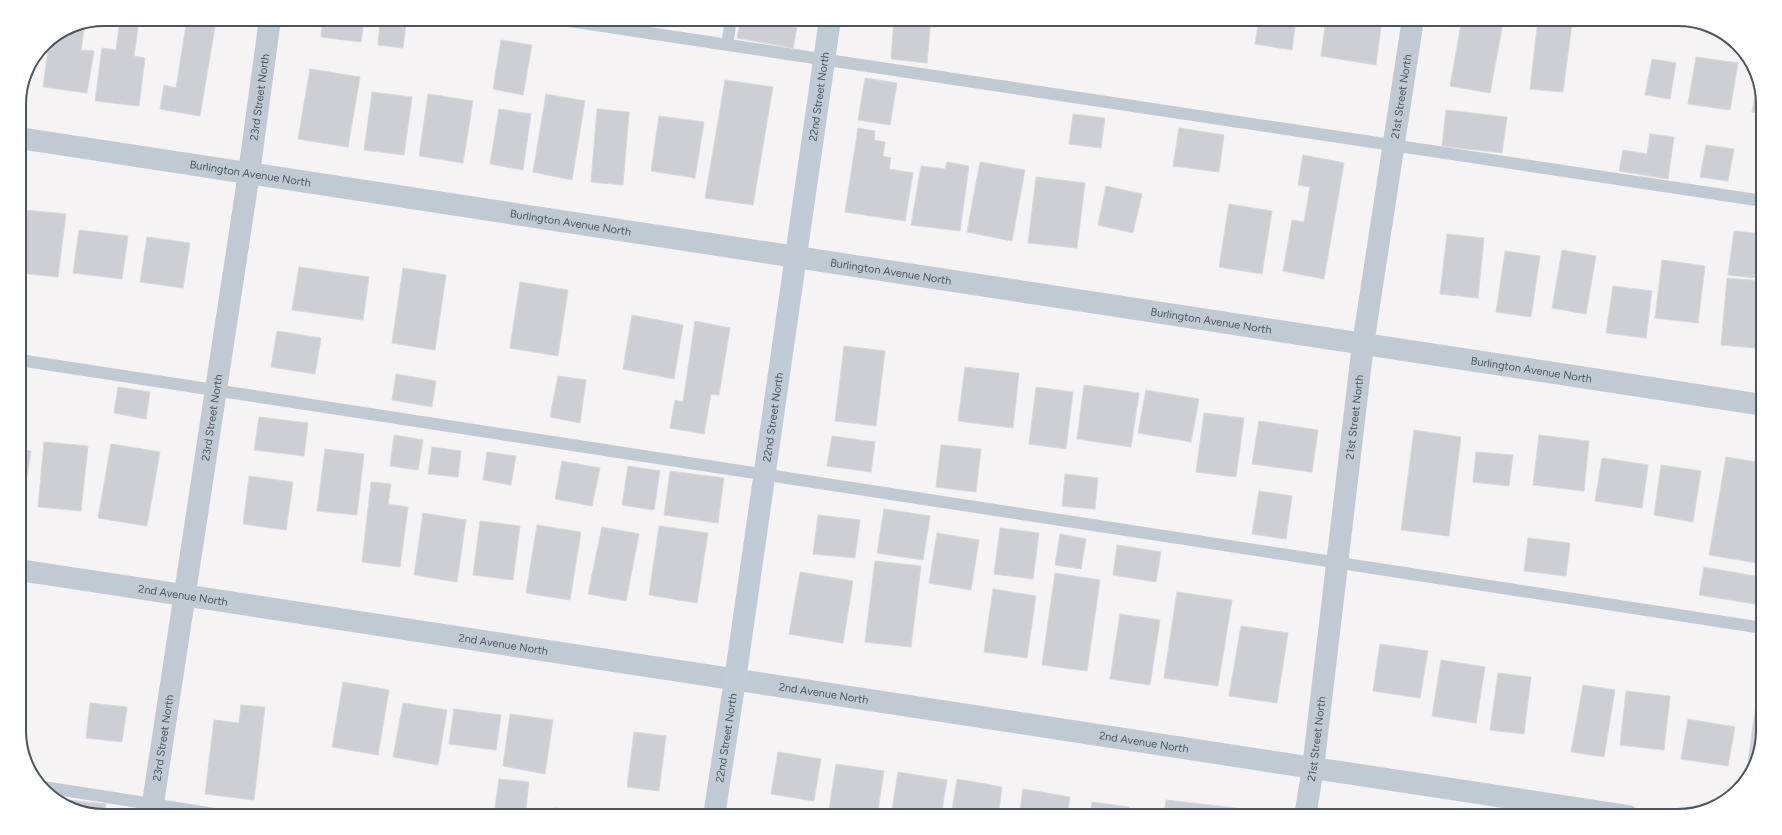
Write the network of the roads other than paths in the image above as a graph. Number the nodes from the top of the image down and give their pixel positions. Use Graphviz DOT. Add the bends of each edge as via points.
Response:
graph roads {
  1 [pos="269,26"];
  2 [pos="602,26"];
  3 [pos="730,26"];
  4 [pos="829,26"];
  5 [pos="1412,26"];
  6 [pos="727,45"];
  7 [pos="824,59"];
  8 [pos="26,139"];
  9 [pos="1393,145"];
  10 [pos="249,173"];
  11 [pos="1756,200"];
  12 [pos="795,256"];
  13 [pos="1363,344"];
  14 [pos="26,361"];
  15 [pos="216,390"];
  16 [pos="1756,403"];
  17 [pos="764,474"];
  18 [pos="1337,563"];
  19 [pos="26,571"];
  20 [pos="185,596"];
  21 [pos="1756,627"];
  22 [pos="735,680"];
  23 [pos="1312,768"];
  24 [pos="52,789"];
  25 [pos="147,809"];
  26 [pos="152,809"];
  27 [pos="715,809"];
  28 [pos="1306,809"];
  29 [pos="1582,809"];
  1 -- 10 [label="street, 23rd Street North"];
  2 -- 6 [label="lane"];
  3 -- 6 [label="lane"];
  4 -- 7 [label="street, 22nd Street North"];
  5 -- 9 [label="street, 21st Street North"];
  6 -- 7 [label="lane"];
  7 -- 9 [label="lane"];
  7 -- 12 [label="street, 22nd Street North"];
  8 -- 10 [label="street, Burlington Avenue North"];
  9 -- 11 [label="lane"];
  9 -- 13 [label="street, 21st Street North"];
  10 -- 12 [label="street, Burlington Avenue North"];
  10 -- 15 [label="street, 23rd Street North"];
  12 -- 13 [label="street, Burlington Avenue North"];
  12 -- 17 [label="street, 22nd Street North"];
  13 -- 16 [label="street, Burlington Avenue North"];
  13 -- 18 [label="street, 21st Street North"];
  14 -- 15 [label="lane"];
  15 -- 17 [label="lane"];
  15 -- 20 [label="street, 23rd Street North"];
  17 -- 18 [label="lane"];
  17 -- 22 [label="street, 22nd Street North"];
  18 -- 21 [label="lane"];
  18 -- 23 [label="street, 21st Street North"];
  19 -- 20 [label="street, 2nd Avenue North"];
  20 -- 22 [label="street, 2nd Avenue North"];
  20 -- 26 [label="street, 23rd Street North"];
  22 -- 23 [label="street, 2nd Avenue North"];
  22 -- 27 [label="street, 22nd Street North"];
  23 -- 28 [label="street, 21st Street North"];
  23 -- 29 [label="street, 2nd Avenue North"];
  24 -- 25 [label="lane"];
}
